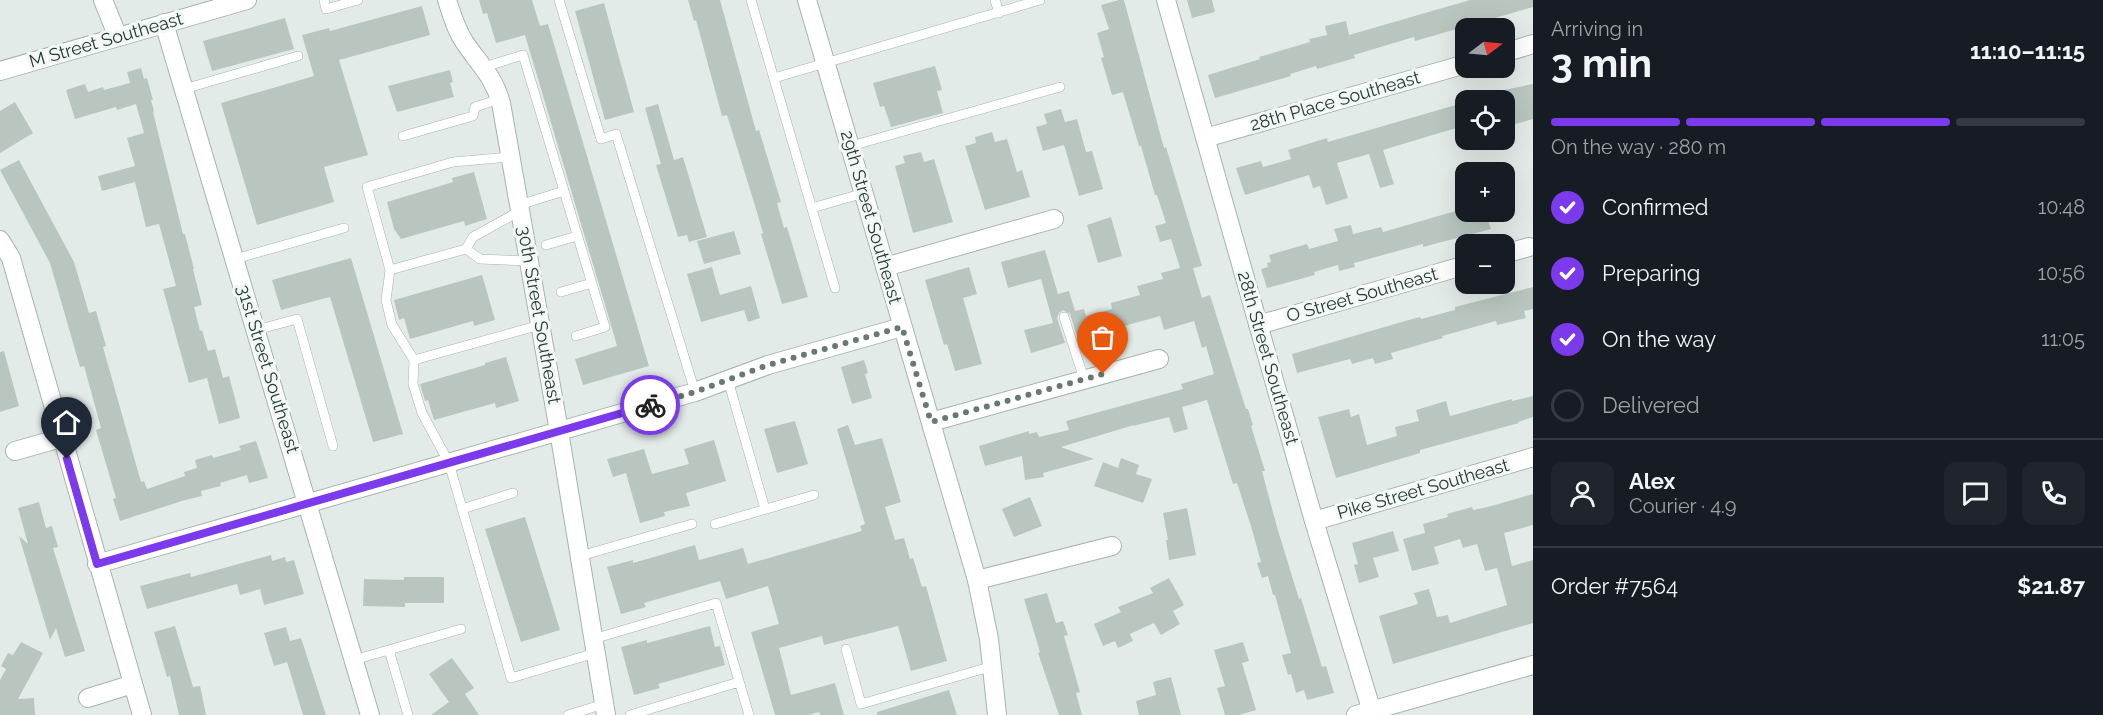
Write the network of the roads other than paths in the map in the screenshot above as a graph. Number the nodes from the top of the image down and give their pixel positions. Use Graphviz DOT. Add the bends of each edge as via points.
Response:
graph roads {
  1 [pos="103,0"];
  2 [pos="247,0"];
  3 [pos="324,0"];
  4 [pos="358,0"];
  5 [pos="447,0"];
  6 [pos="559,0"];
  7 [pos="751,0"];
  8 [pos="807,0"];
  9 [pos="995,0"];
  10 [pos="1040,0"];
  11 [pos="1166,0"];
  12 [pos="999,12"];
  13 [pos="164,23"];
  14 [pos="118,37"];
  15 [pos="1533,44"];
  16 [pos="1515,49"];
  17 [pos="298,56"];
  18 [pos="826,63"];
  19 [pos="484,67"];
  20 [pos="1455,67"];
  21 [pos="0,71"];
  22 [pos="774,78"];
  23 [pos="1060,87"];
  24 [pos="184,89"];
  25 [pos="500,99"];
  26 [pos="403,136"];
  27 [pos="1205,138"];
  28 [pos="851,146"];
  29 [pos="511,157"];
  30 [pos="564,191"];
  31 [pos="864,193"];
  32 [pos="520,208"];
  33 [pos="812,208"];
  34 [pos="1054,219"];
  35 [pos="344,228"];
  36 [pos="577,236"];
  37 [pos="0,240"];
  38 [pos="546,245"];
  39 [pos="1529,247"];
  40 [pos="466,249"];
  41 [pos="1515,251"];
  42 [pos="235,259"];
  43 [pos="529,261"];
  44 [pos="885,267"];
  45 [pos="1455,269"];
  46 [pos="390,270"];
  47 [pos="592,283"];
  48 [pos="835,288"];
  49 [pos="561,292"];
  50 [pos="1064,317"];
  51 [pos="540,325"];
  52 [pos="1258,325"];
  53 [pos="902,327"];
  54 [pos="256,330"];
  55 [pos="576,336"];
  56 [pos="1159,359"];
  57 [pos="414,360"];
  58 [pos="1084,379"];
  59 [pos="728,380"];
  60 [pos="695,392"];
  61 [pos="931,422"];
  62 [pos="559,431"];
  63 [pos="62,438"];
  64 [pos="333,446"];
  65 [pos="15,451"];
  66 [pos="1533,457"];
  67 [pos="449,463"];
  68 [pos="513,493"];
  69 [pos="814,495"];
  70 [pos="308,504"];
  71 [pos="462,509"];
  72 [pos="765,509"];
  73 [pos="1314,520"];
  74 [pos="692,524"];
  75 [pos="715,524"];
  76 [pos="1112,546"];
  77 [pos="580,556"];
  78 [pos="97,564"];
  79 [pos="977,580"];
  80 [pos="461,629"];
  81 [pos="594,646"];
  82 [pos="389,650"];
  83 [pos="846,650"];
  84 [pos="354,660"];
  85 [pos="1533,665"];
  86 [pos="993,666"];
  87 [pos="739,682"];
  88 [pos="133,684"];
  89 [pos="88,698"];
  90 [pos="605,710"];
  91 [pos="1367,714"];
  92 [pos="142,715"];
  93 [pos="370,715"];
  94 [pos="408,715"];
  95 [pos="568,715"];
  96 [pos="630,715"];
  97 [pos="749,715"];
  98 [pos="997,715"];
  1 -- 14 [label="street"];
  2 -- 13 [label="street, M Street Southeast"];
  3 -- 4 [label="lane" via="326,9"];
  5 -- 19 [label="street, 30th Street Southeast" via="465,43"];
  6 -- 60 [label="lane" via="601,139 616,134"];
  7 -- 22 [label="lane"];
  8 -- 18 [label="street, 29th Street Southeast"];
  9 -- 12 [label="lane"];
  10 -- 12 [label="lane"];
  11 -- 27 [label="street, 28th Street Southeast"];
  12 -- 18 [label="lane"];
  13 -- 14 [label="street, M Street Southeast"];
  13 -- 24 [label="street, 31st Street Southeast"];
  14 -- 21 [label="street, M Street Southeast"];
  15 -- 16 [label="street"];
  17 -- 24 [label="lane"];
  18 -- 22 [label="lane"];
  18 -- 28 [label="street, 29th Street Southeast"];
  19 -- 25 [label="street, 30th Street Southeast"];
  19 -- 30 [label="lane" via="523,55"];
  20 -- 27 [label="street, 28th Place Southeast"];
  22 -- 33 [label="lane"];
  23 -- 28 [label="lane"];
  24 -- 42 [label="street, 31st Street Southeast"];
  25 -- 26 [label="lane" via="475,107 473,116"];
  25 -- 29 [label="street, 30th Street Southeast"];
  27 -- 52 [label="street, 28th Street Southeast"];
  28 -- 31 [label="street, 29th Street Southeast"];
  29 -- 32 [label="street, 30th Street Southeast"];
  29 -- 46 [label="lane" via="453,162 367,187"];
  30 -- 32 [label="lane"];
  30 -- 36 [label="lane"];
  31 -- 33 [label="lane"];
  31 -- 44 [label="street, 29th Street Southeast"];
  32 -- 40 [label="lane" via="473,237"];
  32 -- 43 [label="street, 30th Street Southeast"];
  33 -- 48 [label="lane"];
  34 -- 44 [label="street"];
  35 -- 42 [label="lane"];
  36 -- 38 [label="lane"];
  36 -- 47 [label="lane"];
  37 -- 63 [label="street" via="10,258"];
  39 -- 41 [label="street"];
  40 -- 43 [label="lane" via="480,259"];
  40 -- 46 [label="lane"];
  42 -- 54 [label="street, 31st Street Southeast"];
  43 -- 51 [label="street, 30th Street Southeast"];
  44 -- 53 [label="street, 29th Street Southeast"];
  45 -- 52 [label="street, O Street Southeast"];
  46 -- 57 [label="lane" via="386,300 393,326"];
  47 -- 49 [label="lane"];
  47 -- 55 [label="lane" via="605,327"];
  50 -- 58 [label="lane"];
  51 -- 57 [label="lane"];
  51 -- 62 [label="street, 30th Street Southeast"];
  52 -- 73 [label="street, 28th Street Southeast"];
  53 -- 59 [label="street"];
  53 -- 61 [label="street, 29th Street Southeast"];
  54 -- 64 [label="lane" via="297,319"];
  54 -- 70 [label="street, 31st Street Southeast"];
  56 -- 58 [label="street"];
  57 -- 67 [label="lane" via="413,384 422,413"];
  58 -- 61 [label="street"];
  59 -- 60 [label="street"];
  59 -- 72 [label="lane"];
  60 -- 62 [label="street"];
  61 -- 79 [label="street, 29th Street Southeast"];
  62 -- 67 [label="street"];
  62 -- 77 [label="street, 30th Street Southeast"];
  63 -- 65 [label="street"];
  63 -- 78 [label="street"];
  66 -- 73 [label="street, Pike Street Southeast"];
  67 -- 70 [label="street"];
  67 -- 71 [label="lane"];
  68 -- 71 [label="lane"];
  69 -- 72 [label="lane"];
  70 -- 78 [label="street"];
  70 -- 84 [label="street, 31st Street Southeast"];
  71 -- 81 [label="lane" via="511,678"];
  72 -- 75 [label="lane"];
  73 -- 91 [label="street, 28th Street Southeast"];
  74 -- 77 [label="lane"];
  76 -- 79 [label="street"];
  77 -- 81 [label="street, 30th Street Southeast"];
  78 -- 88 [label="street"];
  79 -- 86 [label="street, 29th Street Southeast"];
  80 -- 82 [label="lane"];
  81 -- 87 [label="lane" via="716,603"];
  81 -- 90 [label="street, 30th Street Southeast"];
  82 -- 84 [label="lane"];
  82 -- 94 [label="lane"];
  83 -- 86 [label="lane" via="861,704"];
  84 -- 93 [label="street, 31st Street Southeast"];
  85 -- 91 [label="street"];
  86 -- 98 [label="street, 29th Street Southeast"];
  87 -- 96 [label="lane"];
  87 -- 97 [label="lane"];
  88 -- 89 [label="street"];
  88 -- 92 [label="street"];
  90 -- 95 [label="lane"];
}
